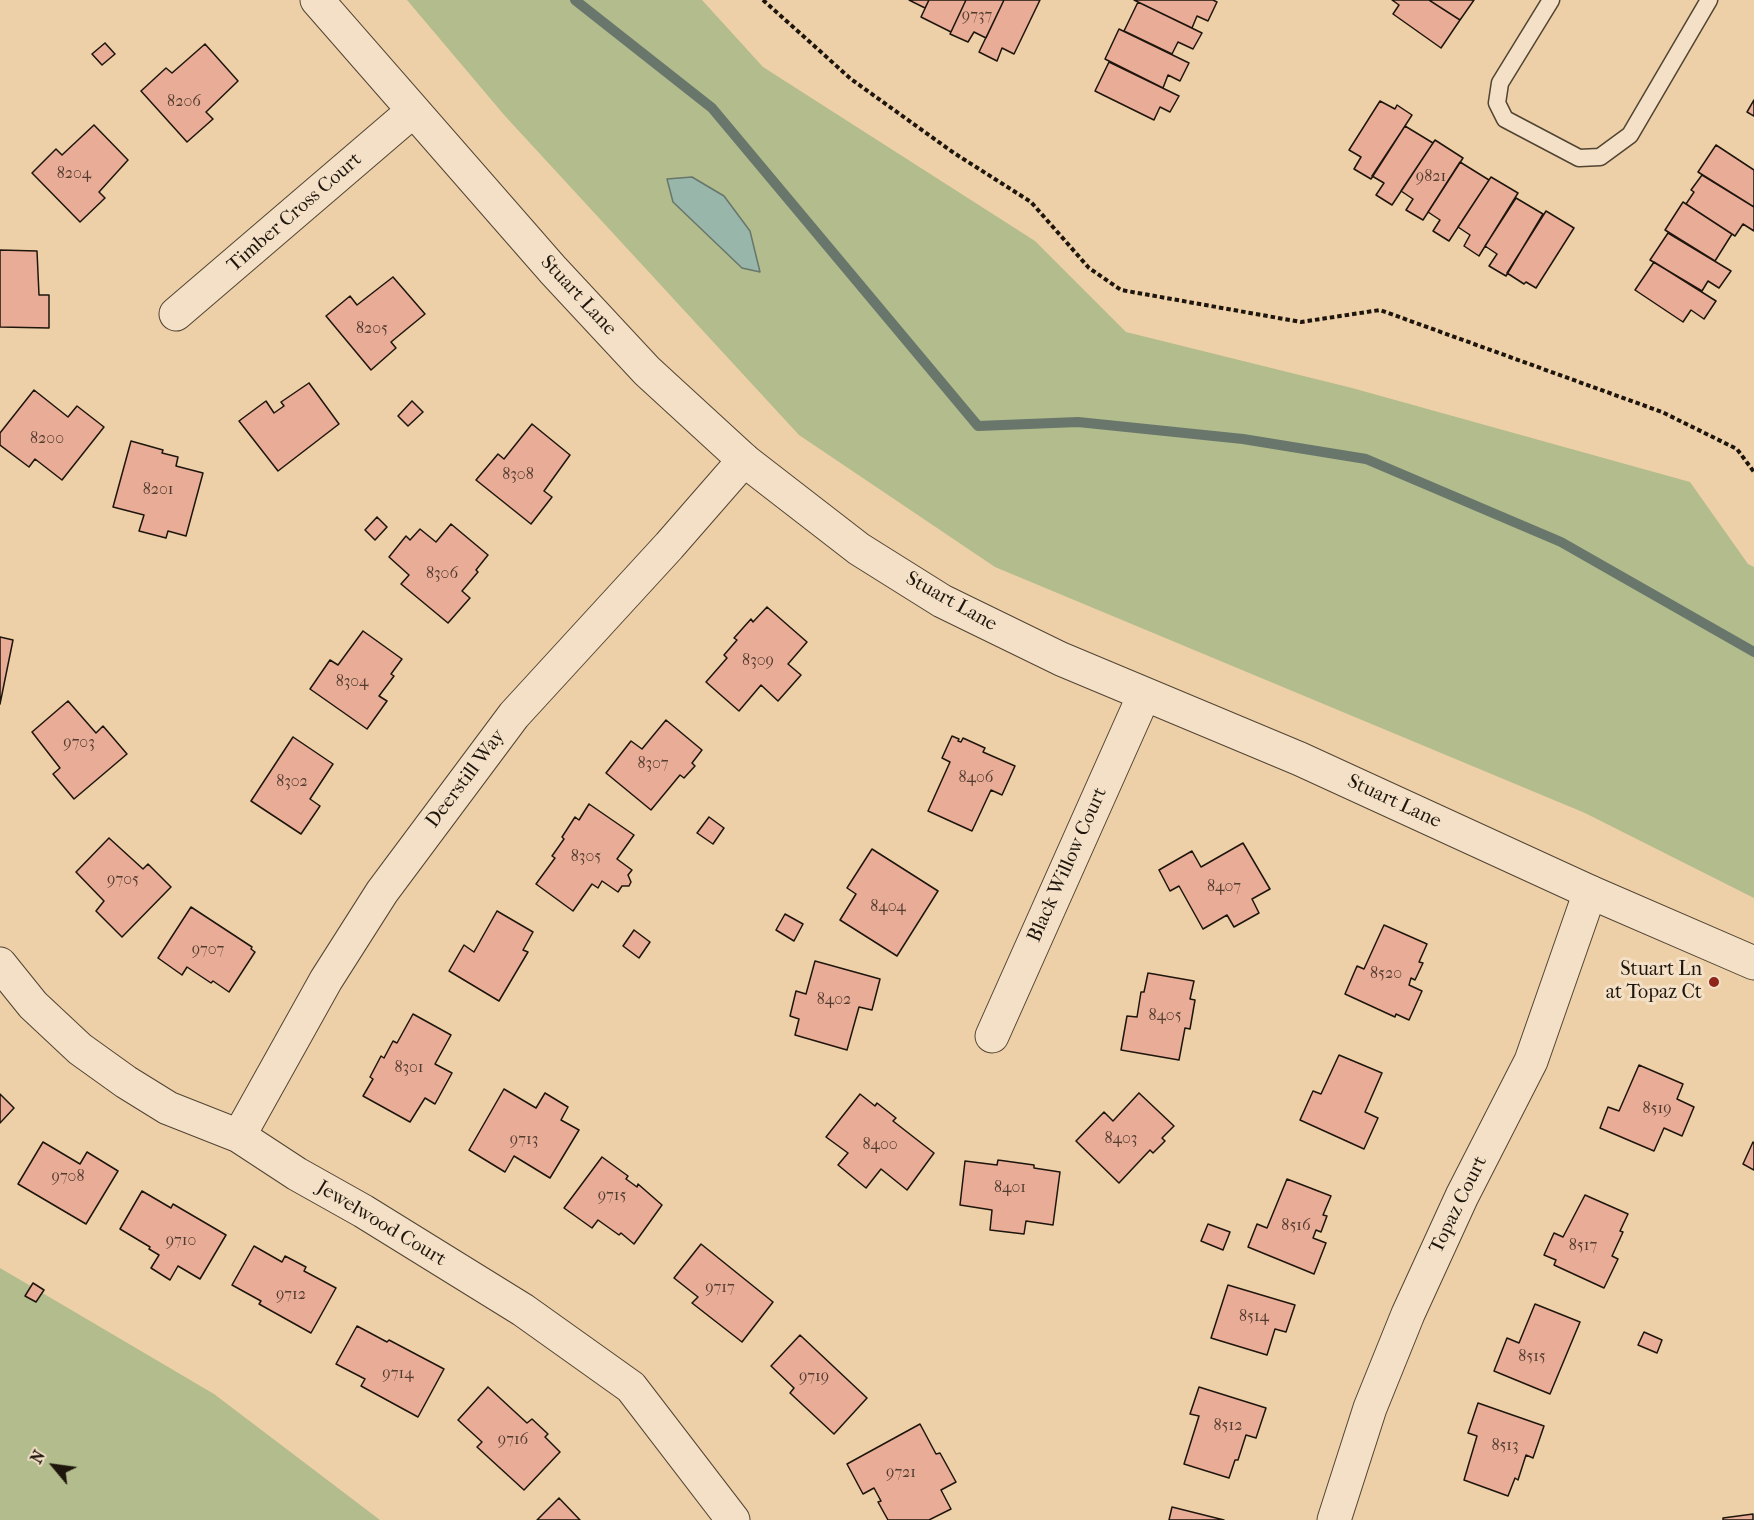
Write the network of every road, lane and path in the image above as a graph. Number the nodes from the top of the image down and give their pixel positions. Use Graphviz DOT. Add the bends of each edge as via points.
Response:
graph roads {
  1 [pos="317,0"];
  2 [pos="763,0"];
  3 [pos="1551,0"];
  4 [pos="1709,0"];
  5 [pos="413,111"];
  6 [pos="176,314"];
  7 [pos="744,460"];
  8 [pos="1754,472"];
  9 [pos="1144,695"];
  10 [pos="1590,892"];
  11 [pos="1754,963"];
  12 [pos="0,964"];
  13 [pos="992,1036"];
  14 [pos="238,1136"];
  15 [pos="733,1520"];
  16 [pos="1334,1520"];
  1 -- 5 [label="street, Stuart Lane"];
  2 -- 8 [label="path" via="851,79 1030,202 1089,268 1121,290 1301,322 1380,310 1662,412 1737,449"];
  3 -- 4 [label="lane" via="1500,83 1497,103 1505,119 1579,158 1600,157 1630,135"];
  5 -- 6 [label="street, Timber Cross Court"];
  5 -- 7 [label="street, Stuart Lane" via="646,371"];
  7 -- 9 [label="street, Stuart Lane" via="859,549 942,601"];
  7 -- 14 [label="street, Deerstill Way" via="514,715 382,892 326,980"];
  9 -- 10 [label="street, Stuart Lane" via="1300,759"];
  9 -- 13 [label="street, Black Willow Court"];
  10 -- 11 [label="street, Stuart Lane"];
  10 -- 16 [label="street, Topaz Court" via="1531,1061 1462,1196 1378,1387"];
  12 -- 14 [label="street, Jewelwood Court" via="33,1005 90,1056 168,1108"];
  14 -- 15 [label="street, Jewelwood Court" via="523,1310 631,1387"];
}
